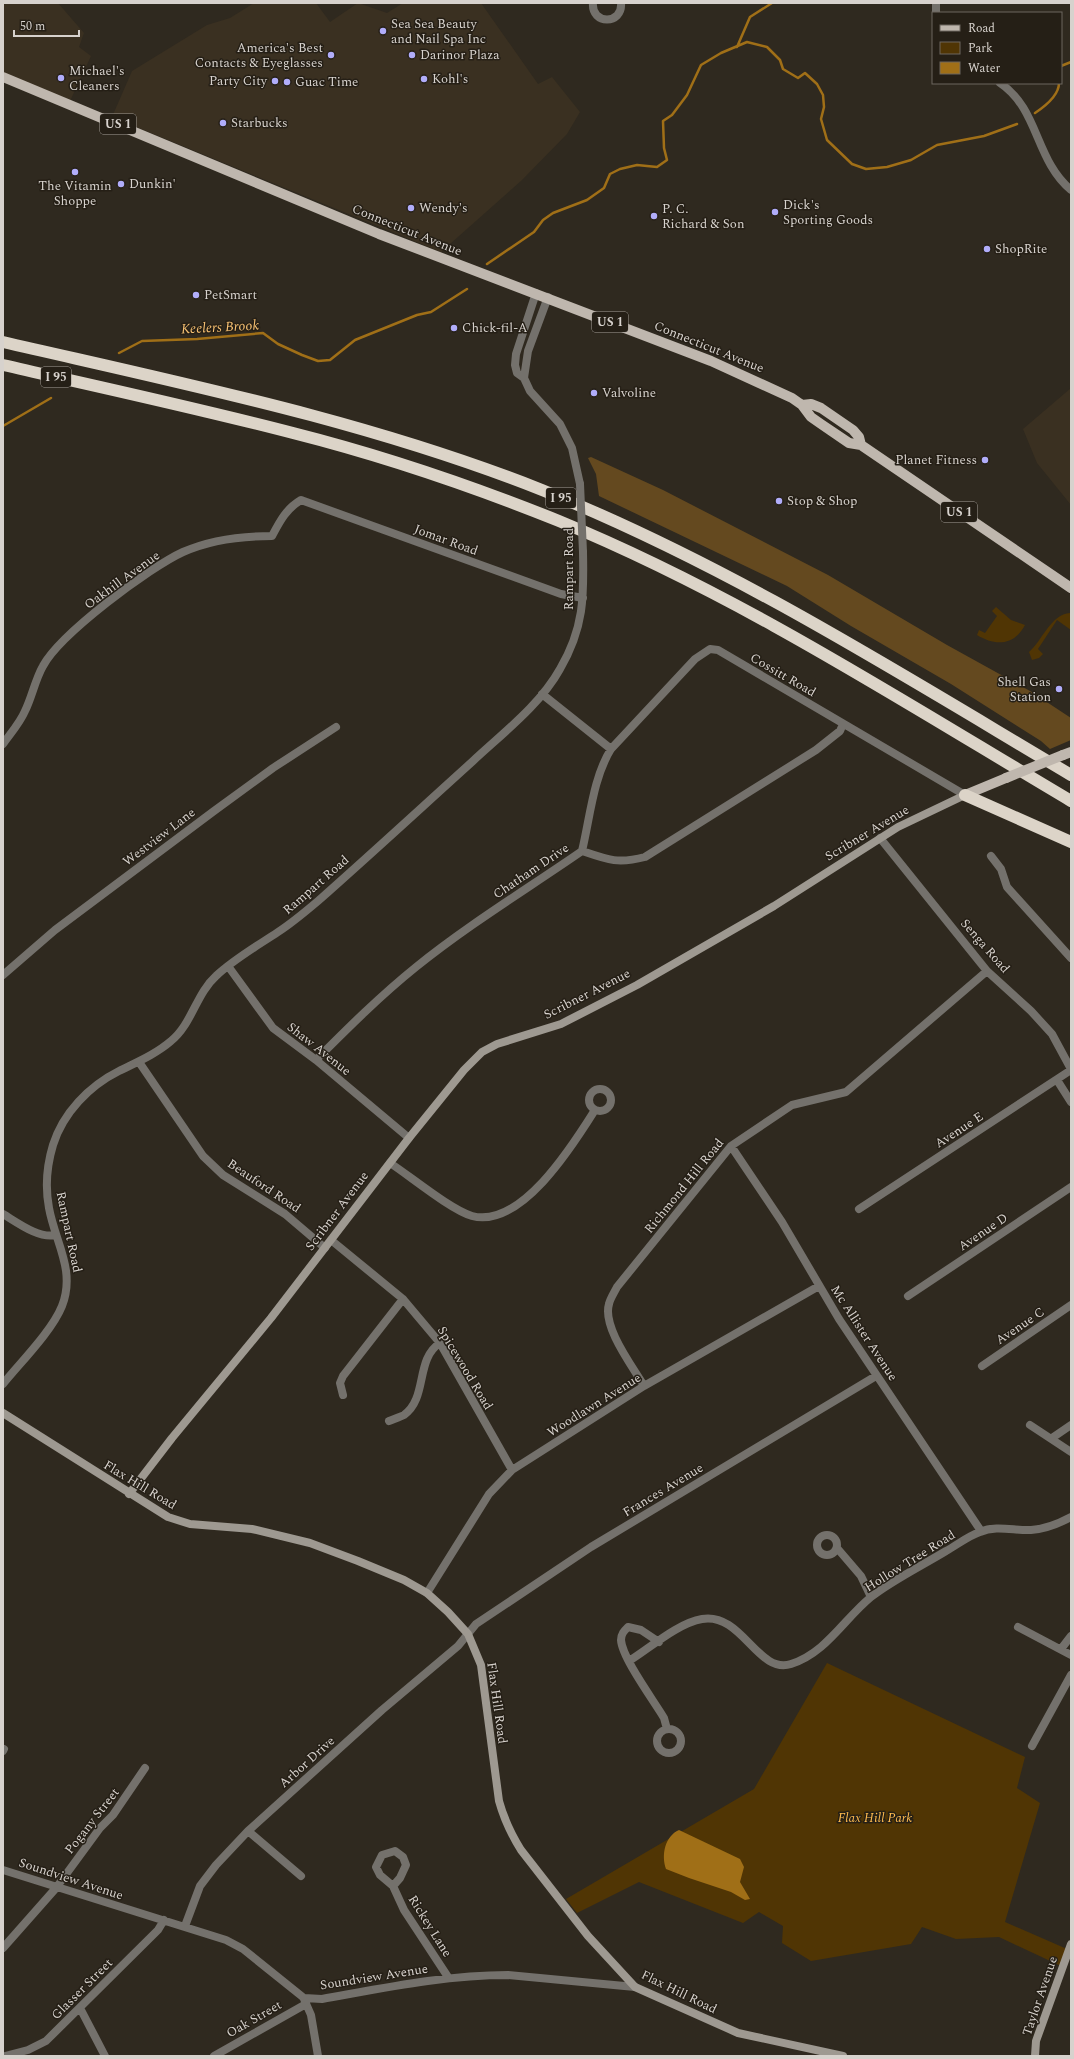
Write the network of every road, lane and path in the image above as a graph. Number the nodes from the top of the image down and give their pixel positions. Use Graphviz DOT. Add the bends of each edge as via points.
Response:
graph roads {
  1 [pos="593,3"];
  2 [pos="621,3"];
  3 [pos="3,77"];
  4 [pos="1001,84"];
  5 [pos="1071,190"];
  6 [pos="536,293"];
  7 [pos="548,298"];
  8 [pos="3,342"];
  9 [pos="3,365"];
  10 [pos="524,378"];
  11 [pos="301,500"];
  12 [pos="1071,588"];
  13 [pos="583,598"];
  14 [pos="542,694"];
  15 [pos="843,724"];
  16 [pos="336,727"];
  17 [pos="3,744"];
  18 [pos="611,749"];
  19 [pos="1067,753"];
  20 [pos="1071,775"];
  21 [pos="965,795"];
  22 [pos="1071,801"];
  23 [pos="880,838"];
  24 [pos="1071,842"];
  25 [pos="582,851"];
  26 [pos="992,856"];
  27 [pos="1071,958"];
  28 [pos="228,966"];
  29 [pos="987,971"];
  30 [pos="3,975"];
  31 [pos="316,1060"];
  32 [pos="138,1062"];
  33 [pos="1071,1070"];
  34 [pos="1058,1080"];
  35 [pos="1071,1102"];
  36 [pos="595,1110"];
  37 [pos="409,1138"];
  38 [pos="731,1146"];
  39 [pos="390,1163"];
  40 [pos="1071,1187"];
  41 [pos="859,1209"];
  42 [pos="3,1214"];
  43 [pos="56,1235"];
  44 [pos="331,1240"];
  45 [pos="326,1248"];
  46 [pos="819,1286"];
  47 [pos="908,1296"];
  48 [pos="403,1299"];
  49 [pos="1071,1305"];
  50 [pos="440,1343"];
  51 [pos="982,1366"];
  52 [pos="876,1376"];
  53 [pos="3,1384"];
  54 [pos="644,1386"];
  55 [pos="343,1395"];
  56 [pos="3,1413"];
  57 [pos="389,1421"];
  58 [pos="1071,1424"];
  59 [pos="1030,1425"];
  60 [pos="1052,1438"];
  61 [pos="1071,1452"];
  62 [pos="512,1470"];
  63 [pos="129,1494"];
  64 [pos="1071,1517"];
  65 [pos="981,1531"];
  66 [pos="837,1548"];
  67 [pos="427,1593"];
  68 [pos="871,1597"];
  69 [pos="1018,1628"];
  70 [pos="468,1634"];
  71 [pos="1071,1636"];
  72 [pos="659,1642"];
  73 [pos="1061,1649"];
  74 [pos="1071,1655"];
  75 [pos="629,1661"];
  76 [pos="1071,1675"];
  77 [pos="667,1729"];
  78 [pos="1032,1746"];
  79 [pos="145,1768"];
  80 [pos="248,1831"];
  81 [pos="3,1870"];
  82 [pos="301,1876"];
  83 [pos="393,1886"];
  84 [pos="56,1888"];
  85 [pos="164,1920"];
  86 [pos="185,1926"];
  87 [pos="1071,1944"];
  88 [pos="3,1948"];
  89 [pos="448,1977"];
  90 [pos="634,1987"];
  91 [pos="305,2000"];
  92 [pos="80,2008"];
  93 [pos="5,2056"];
  94 [pos="105,2056"];
  95 [pos="214,2056"];
  96 [pos="318,2056"];
  97 [pos="843,2056"];
  98 [pos="1035,2056"];
  1 -- 2 [label="street" via="595,14 606,20 618,15"];
  3 -- 6 [label="main road, Connecticut Avenue / US 1" via="379,234"];
  4 -- 5 [label="street" via="1013,92 1023,105 1047,161"];
  6 -- 7 [label="main road, Connecticut Avenue / US 1"];
  6 -- 10 [label="street, Rampart Road" via="516,354 515,365 518,373"];
  7 -- 10 [label="street" via="528,351"];
  7 -- 12 [label="main road, Connecticut Avenue / US 1" via="711,360 752,378 802,405 811,404 821,408 853,430 861,445"];
  8 -- 20 [label="highway, I 95" via="334,420 446,455 542,490 664,544 768,597"];
  9 -- 22 [label="highway, I 95" via="324,441 444,478 561,522 661,567 758,618"];
  10 -- 13 [label="street, Rampart Road, bridge" via="530,391 552,413 562,428 576,459 580,484"];
  11 -- 13 [label="street, Jomar Road" via="561,594"];
  11 -- 17 [label="street, Oakhill Avenue" via="284,514 272,536 241,536 211,542 183,552 147,573 76,628 43,666 24,713"];
  13 -- 14 [label="street, Rampart Road" via="580,624 569,651"];
  14 -- 18 [label="street"];
  14 -- 28 [label="street, Rampart Road" via="515,722 318,901 280,931"];
  15 -- 18 [label="street, Cossitt Road" via="718,650 710,649 695,659"];
  15 -- 21 [label="street, Cossitt Road"];
  15 -- 25 [label="street, Chatham Drive" via="840,731 816,750 645,857 627,861 609,860"];
  16 -- 30 [label="street, Westview Lane" via="214,811 55,930"];
  18 -- 25 [label="street, Cossitt Road" via="604,761 597,784"];
  19 -- 21 [label="main road, Scribner Avenue, bridge"];
  21 -- 23 [label="street, Scribner Avenue"];
  21 -- 24 [label="highway"];
  23 -- 29 [label="street, Senga Road"];
  23 -- 37 [label="street, Scribner Avenue" via="774,906 637,985 561,1024 489,1048 464,1070"];
  25 -- 31 [label="street, Chatham Drive" via="415,967"];
  26 -- 27 [label="street" via="1001,869 1007,887"];
  28 -- 31 [label="street, Shaw Avenue" via="273,1028"];
  28 -- 32 [label="street, Rampart Road" via="208,984 178,1035 163,1048"];
  29 -- 33 [label="street, Senga Road" via="1052,1034"];
  29 -- 38 [label="street, Richmond Hill Road" via="846,1092 792,1106"];
  31 -- 37 [label="street, Shaw Avenue"];
  32 -- 43 [label="street, Rampart Road" via="108,1077 89,1091 73,1109 59,1132 50,1157 47,1188"];
  32 -- 45 [label="street, Beauford Road" via="203,1156 223,1175 285,1214"];
  33 -- 34 [label="street, Avenue E"];
  34 -- 35 [label="street"];
  34 -- 41 [label="street, Avenue E"];
  36 -- 39 [label="street" via="574,1143 531,1194 509,1211 489,1217 473,1216 459,1211"];
  37 -- 39 [label="street, Scribner Avenue"];
  38 -- 46 [label="street, Mc Allister Avenue" via="782,1222"];
  38 -- 54 [label="street, Richmond Hill Road" via="617,1287 608,1304 608,1320 615,1337"];
  39 -- 44 [label="street, Scribner Avenue"];
  40 -- 47 [label="street, Avenue D"];
  42 -- 43 [label="street" via="49,1237"];
  43 -- 53 [label="street, Rampart Road" via="67,1268 67,1286 62,1306 53,1322"];
  44 -- 45 [label="street, Scribner Avenue"];
  44 -- 48 [label="street, Spicewood Road"];
  45 -- 63 [label="street, Scribner Avenue" via="176,1432"];
  46 -- 52 [label="street, Mc Allister Avenue"];
  46 -- 54 [label="street, Woodlawn Avenue"];
  48 -- 50 [label="street, Spicewood Road"];
  48 -- 55 [label="street" via="343,1376 340,1383"];
  49 -- 51 [label="street, Avenue C"];
  50 -- 57 [label="street" via="433,1347 426,1360 418,1398 404,1414"];
  50 -- 62 [label="street, Spicewood Road"];
  52 -- 65 [label="street, Mc Allister Avenue"];
  52 -- 70 [label="street, Frances Avenue" via="591,1547 476,1624"];
  54 -- 62 [label="street, Woodlawn Avenue"];
  56 -- 63 [label="street, Flax Hill Road"];
  58 -- 60 [label="street"];
  59 -- 60 [label="street"];
  60 -- 61 [label="street"];
  62 -- 67 [label="street, Woodlawn Avenue" via="489,1494"];
  63 -- 67 [label="street, Flax Hill Road" via="178,1521 212,1527 252,1529 310,1543 404,1580"];
  64 -- 65 [label="street, Hollow Tree Road" via="1051,1527"];
  65 -- 68 [label="street, Hollow Tree Road"];
  66 -- 68 [label="street" via="861,1576"];
  67 -- 70 [label="street, Flax Hill Road"];
  68 -- 72 [label="street, Hollow Tree Road" via="818,1650 790,1665 768,1661 729,1624 714,1620 703,1619 684,1625"];
  69 -- 73 [label="street"];
  70 -- 80 [label="street, Arbor Drive" via="458,1646 382,1710"];
  70 -- 90 [label="street, Flax Hill Road" via="481,1665 499,1801 511,1835 588,1936"];
  71 -- 73 [label="street"];
  72 -- 75 [label="street, Hollow Tree Road"];
  72 -- 75 [label="street" via="641,1630 628,1627 621,1639"];
  73 -- 74 [label="street"];
  75 -- 77 [label="street" via="664,1718"];
  76 -- 78 [label="street"];
  79 -- 84 [label="street, Pogany Street" via="113,1815 100,1828"];
  80 -- 82 [label="street"];
  80 -- 86 [label="street, Arbor Drive" via="200,1886"];
  81 -- 84 [label="street, Soundview Avenue"];
  83 -- 89 [label="street, Rickey Lane" via="404,1910"];
  84 -- 85 [label="street, Soundview Avenue"];
  84 -- 88 [label="street, Pogany Street"];
  85 -- 86 [label="street, Soundview Avenue"];
  85 -- 92 [label="street, Glasser Street" via="158,1930"];
  86 -- 91 [label="street, Soundview Avenue" via="226,1940 243,1949"];
  87 -- 98 [label="street, Taylor Avenue" via="1036,2041"];
  89 -- 90 [label="street, Soundview Avenue" via="508,1975"];
  89 -- 91 [label="street, Soundview Avenue"];
  90 -- 97 [label="street, Flax Hill Road" via="738,2033"];
  91 -- 95 [label="street, Oak Street"];
  91 -- 96 [label="street" via="311,2015"];
  92 -- 93 [label="street, Glasser Street" via="46,2041 28,2050"];
  92 -- 94 [label="street"];
}
